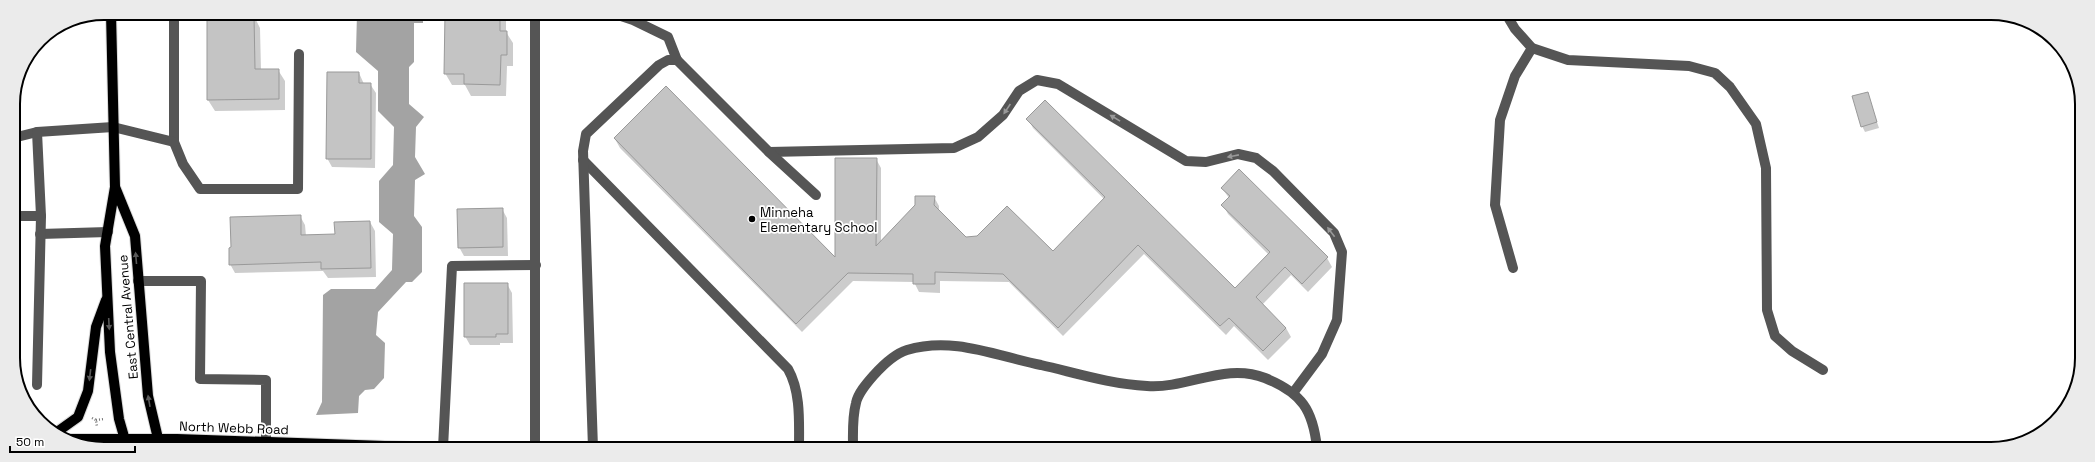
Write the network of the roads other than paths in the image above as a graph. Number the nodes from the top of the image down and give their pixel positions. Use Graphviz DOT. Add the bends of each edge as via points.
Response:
graph roads {
  1 [pos="111,20"];
  2 [pos="174,20"];
  3 [pos="535,20"];
  4 [pos="633,20"];
  5 [pos="1509,20"];
  6 [pos="1532,48"];
  7 [pos="299,54"];
  8 [pos="677,60"];
  9 [pos="113,127"];
  10 [pos="37,132"];
  11 [pos="20,136"];
  12 [pos="174,142"];
  13 [pos="769,152"];
  14 [pos="583,160"];
  15 [pos="115,187"];
  16 [pos="816,195"];
  17 [pos="20,216"];
  18 [pos="41,216"];
  19 [pos="108,232"];
  20 [pos="40,234"];
  21 [pos="536,265"];
  22 [pos="1513,268"];
  23 [pos="138,281"];
  24 [pos="107,296"];
  25 [pos="1823,370"];
  26 [pos="37,385"];
  27 [pos="1293,393"];
  28 [pos="61,430"];
  29 [pos="90,440"];
  30 [pos="112,442"];
  31 [pos="125,442"];
  32 [pos="158,442"];
  33 [pos="266,442"];
  34 [pos="443,442"];
  35 [pos="535,442"];
  36 [pos="593,442"];
  37 [pos="799,442"];
  38 [pos="854,442"];
  39 [pos="1316,442"];
  1 -- 9 [label="main road, East Central Avenue"];
  2 -- 12 [label="street"];
  3 -- 21 [label="street"];
  4 -- 8 [label="street" via="668,36"];
  5 -- 6 [label="street"];
  6 -- 22 [label="street" via="1515,76 1500,120 1495,205"];
  6 -- 25 [label="street" via="1568,60 1689,66 1715,73 1730,87 1756,124 1766,168 1767,310 1775,336 1792,351"];
  7 -- 12 [label="street" via="298,189 200,189 183,164"];
  8 -- 13 [label="street"];
  8 -- 14 [label="street" via="668,60 659,65 586,134"];
  9 -- 10 [label="street"];
  9 -- 12 [label="street"];
  9 -- 15 [label="main road, East Central Avenue"];
  10 -- 11 [label="street"];
  10 -- 18 [label="street"];
  13 -- 16 [label="street"];
  27 -- 13 [label="street, one-way" via="1322,354 1337,320 1342,252 1334,233 1273,171 1256,158 1238,154 1206,162 1186,161 1058,84 1037,80 1019,91 1003,115 978,137 954,148"];
  14 -- 36 [label="street"];
  14 -- 37 [label="street" via="788,369 794,380 796,393"];
  15 -- 19 [label="main road, East Central Avenue"];
  23 -- 15 [label="main road, East Central Avenue, one-way" via="135,236"];
  17 -- 18 [label="street"];
  18 -- 20 [label="street"];
  19 -- 20 [label="street"];
  19 -- 24 [label="main road, East Central Avenue" via="105,246"];
  20 -- 26 [label="street"];
  21 -- 34 [label="street" via="452,266"];
  21 -- 35 [label="street"];
  32 -- 23 [label="main road, East Central Avenue, one-way" via="148,396"];
  23 -- 33 [label="street" via="201,280 200,379 266,380"];
  24 -- 28 [label="main road, one-way" via="96,327 88,391 78,417"];
  24 -- 31 [label="main road, East Central Avenue, one-way" via="110,352 119,420"];
  27 -- 38 [label="street" via="1265,378 1248,373 1208,375 1173,386 1148,386 1115,383 1077,375 983,350 943,345 922,347 906,350 890,359 866,384 855,406"];
  27 -- 39 [label="street" via="1304,402"];
  29 -- 30 [label="main road, North Webb Road"];
}
